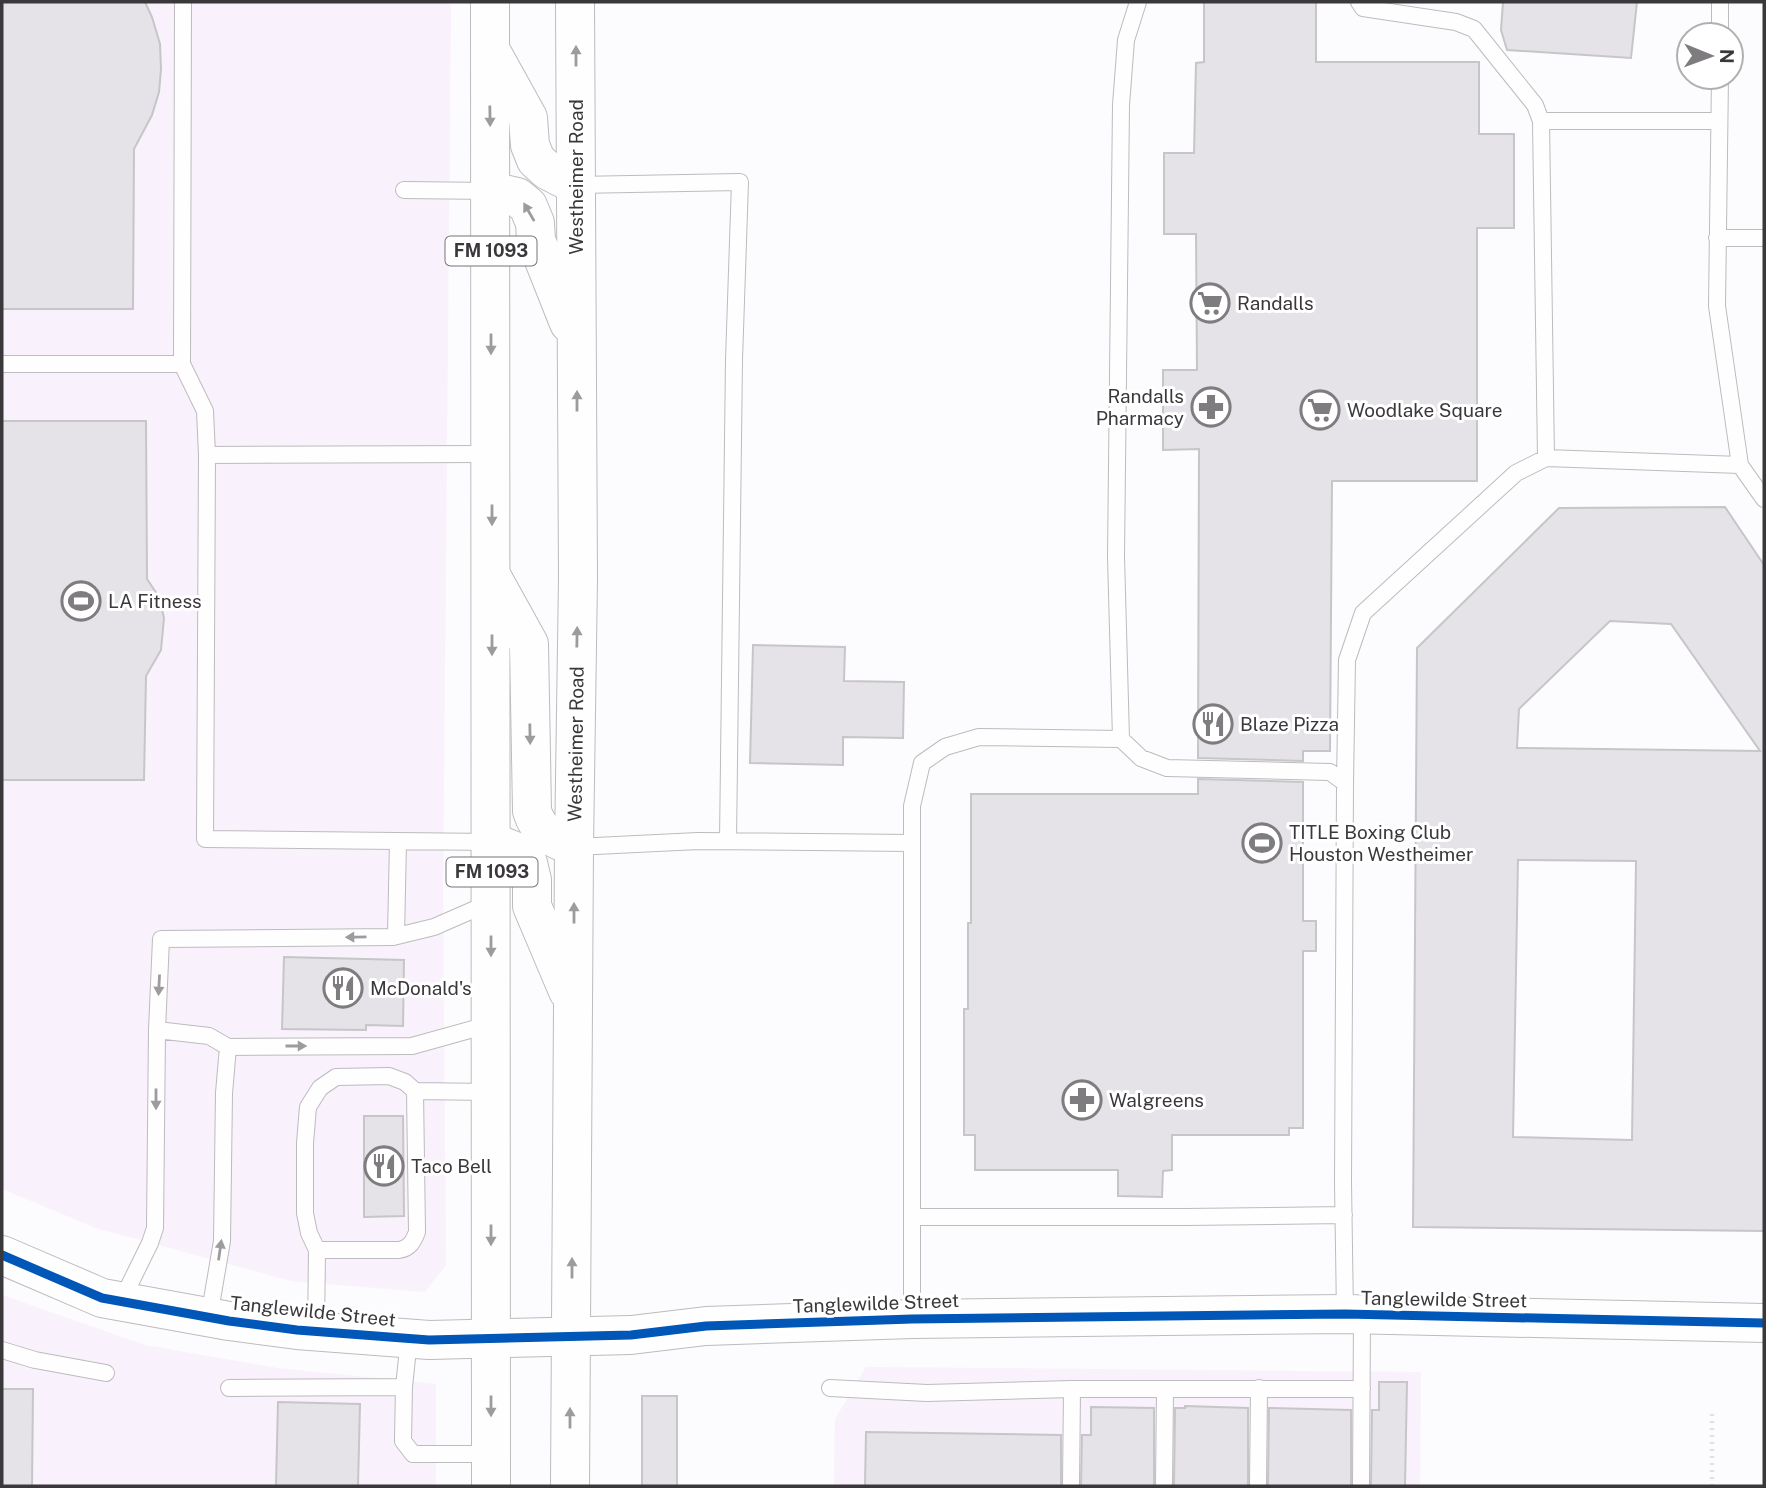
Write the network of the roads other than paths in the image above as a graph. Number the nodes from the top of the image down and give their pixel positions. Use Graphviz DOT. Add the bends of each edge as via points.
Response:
graph roads {
  1 [pos="183,2"];
  2 [pos="490,2"];
  3 [pos="575,2"];
  4 [pos="1138,2"];
  5 [pos="1359,2"];
  6 [pos="1720,2"];
  7 [pos="1720,21"];
  8 [pos="489,48"];
  9 [pos="1720,91"];
  10 [pos="1541,121"];
  11 [pos="1719,121"];
  12 [pos="576,185"];
  13 [pos="404,190"];
  14 [pos="491,191"];
  15 [pos="1717,238"];
  16 [pos="1764,238"];
  17 [pos="577,344"];
  18 [pos="2,364"];
  19 [pos="182,364"];
  20 [pos="492,454"];
  21 [pos="206,455"];
  22 [pos="1546,458"];
  23 [pos="1740,465"];
  24 [pos="1764,499"];
  25 [pos="492,577"];
  26 [pos="1121,739"];
  27 [pos="1345,783"];
  28 [pos="398,841"];
  29 [pos="728,841"];
  30 [pos="492,842"];
  31 [pos="912,843"];
  32 [pos="574,847"];
  33 [pos="491,902"];
  34 [pos="396,936"];
  35 [pos="574,1006"];
  36 [pos="491,1024"];
  37 [pos="157,1030"];
  38 [pos="228,1047"];
  39 [pos="415,1091"];
  40 [pos="491,1092"];
  41 [pos="1344,1214"];
  42 [pos="912,1217"];
  43 [pos="317,1250"];
  44 [pos="2,1255"];
  45 [pos="121,1302"];
  46 [pos="1354,1314"];
  47 [pos="209,1317"];
  48 [pos="912,1319"];
  49 [pos="1764,1323"];
  50 [pos="316,1332"];
  51 [pos="571,1336"];
  52 [pos="491,1338"];
  53 [pos="409,1339"];
  54 [pos="2,1350"];
  55 [pos="106,1373"];
  56 [pos="404,1387"];
  57 [pos="229,1388"];
  58 [pos="830,1388"];
  59 [pos="1259,1388"];
  60 [pos="1072,1389"];
  61 [pos="1165,1389"];
  62 [pos="1362,1389"];
  63 [pos="491,1470"];
  64 [pos="570,1486"];
  65 [pos="1071,1486"];
  66 [pos="1164,1486"];
  67 [pos="1258,1486"];
  68 [pos="1361,1486"];
  1 -- 19 [label="lane"];
  2 -- 8 [label="main road, FM 1093"];
  12 -- 3 [label="main road, Westheimer Road, one-way"];
  4 -- 26 [label="lane" via="1126,40 1121,105 1116,543"];
  5 -- 10 [label="lane" via="1363,8 1456,22 1474,29 1535,105"];
  6 -- 7 [label="lane"];
  8 -- 12 [label="main road" via="528,118 536,160"];
  8 -- 14 [label="main road, FM 1093, one-way"];
  9 -- 11 [label="lane"];
  10 -- 11 [label="lane"];
  10 -- 22 [label="lane"];
  11 -- 15 [label="lane"];
  12 -- 17 [label="main road, Westheimer Road"];
  12 -- 29 [label="lane" via="740,183"];
  13 -- 14 [label="lane"];
  17 -- 14 [label="main road, one-way" via="536,240 528,206 517,197"];
  14 -- 20 [label="main road, FM 1093, one-way"];
  15 -- 16 [label="lane"];
  15 -- 23 [label="lane" via="1717,306"];
  32 -- 17 [label="main road, Westheimer Road, one-way"];
  18 -- 19 [label="lane"];
  19 -- 21 [label="lane" via="205,411"];
  20 -- 21 [label="lane"];
  20 -- 25 [label="main road, FM 1093, one-way"];
  21 -- 28 [label="lane" via="205,839"];
  22 -- 23 [label="lane"];
  22 -- 27 [label="lane" via="1516,473 1363,613 1347,660"];
  23 -- 24 [label="lane"];
  25 -- 30 [label="main road, FM 1093, one-way"];
  25 -- 32 [label="main road, one-way" via="529,644 532,811 544,834"];
  26 -- 27 [label="lane" via="1141,758 1167,768 1330,772"];
  26 -- 31 [label="lane" via="979,737 945,747 922,763 912,806"];
  27 -- 41 [label="lane"];
  28 -- 30 [label="lane"];
  28 -- 34 [label="lane"];
  29 -- 31 [label="lane"];
  29 -- 32 [label="lane"];
  30 -- 33 [label="main road, FM 1093"];
  30 -- 35 [label="main road" via="517,852 528,863 532,906"];
  31 -- 42 [label="lane"];
  35 -- 32 [label="main road, Westheimer Road, one-way"];
  33 -- 34 [label="lane" via="434,927"];
  33 -- 36 [label="main road, FM 1093, one-way"];
  34 -- 37 [label="lane, one-way" via="161,939"];
  51 -- 35 [label="main road, Westheimer Road, one-way"];
  38 -- 36 [label="lane, one-way" via="412,1046"];
  36 -- 40 [label="main road, FM 1093"];
  37 -- 38 [label="lane" via="209,1035"];
  37 -- 45 [label="lane, one-way" via="155,1228"];
  47 -- 38 [label="lane, one-way" via="222,1241"];
  39 -- 40 [label="lane"];
  39 -- 43 [label="lane" via="417,1232 413,1242 399,1250"];
  39 -- 43 [label="lane" via="389,1076 336,1077 320,1088 308,1107 305,1213"];
  40 -- 52 [label="main road, FM 1093, one-way"];
  41 -- 42 [label="lane"];
  41 -- 46 [label="lane"];
  42 -- 48 [label="lane"];
  43 -- 50 [label="lane"];
  44 -- 45 [label="main road, Tanglewilde Street"];
  45 -- 47 [label="main road, Tanglewilde Street"];
  46 -- 48 [label="main road, Tanglewilde Street"];
  46 -- 49 [label="main road, Tanglewilde Street"];
  46 -- 62 [label="lane"];
  47 -- 50 [label="main road, Tanglewilde Street"];
  48 -- 51 [label="main road, Tanglewilde Street"];
  50 -- 53 [label="main road, Tanglewilde Street"];
  51 -- 52 [label="main road, Tanglewilde Street"];
  64 -- 51 [label="main road, Westheimer Road, one-way"];
  52 -- 53 [label="main road, Tanglewilde Street"];
  52 -- 63 [label="main road, FM 1093, one-way"];
  53 -- 56 [label="lane"];
  54 -- 55 [label="lane"];
  56 -- 57 [label="lane"];
  56 -- 63 [label="lane" via="403,1441 413,1454"];
  58 -- 60 [label="lane" via="927,1393"];
  59 -- 61 [label="lane"];
  59 -- 62 [label="lane"];
  59 -- 67 [label="lane"];
  60 -- 61 [label="lane"];
  60 -- 65 [label="lane"];
  61 -- 66 [label="lane"];
  62 -- 68 [label="lane"];
}
